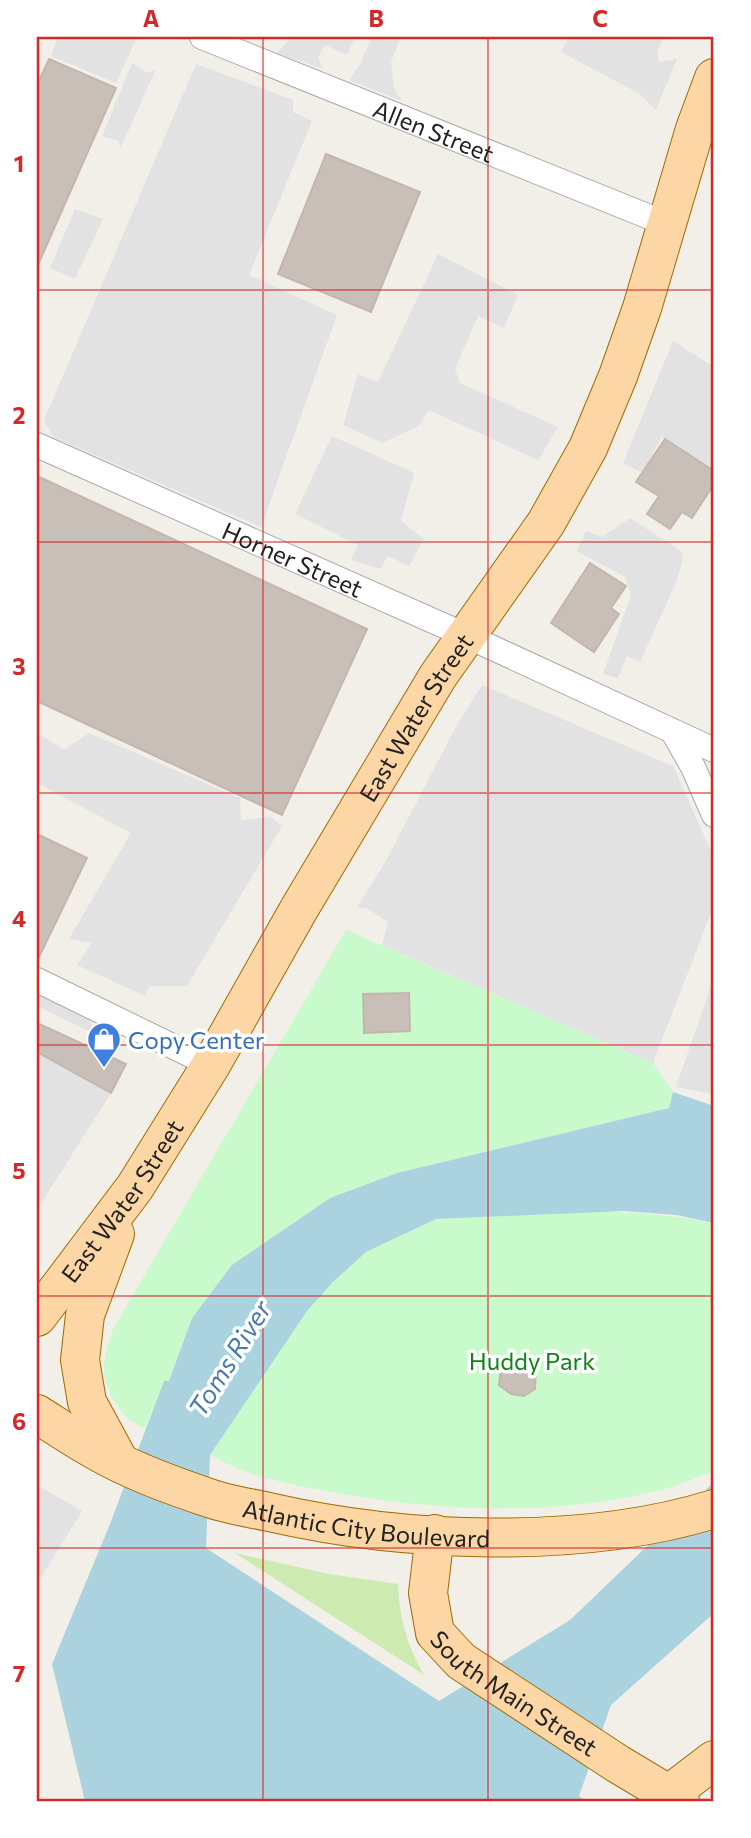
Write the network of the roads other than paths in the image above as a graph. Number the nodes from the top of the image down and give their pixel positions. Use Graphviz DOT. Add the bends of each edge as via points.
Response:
graph roads {
  1 [pos="202,37"];
  2 [pos="714,78"];
  3 [pos="667,224"];
  4 [pos="37,445"];
  5 [pos="467,636"];
  6 [pos="673,732"];
  7 [pos="714,750"];
  8 [pos="714,815"];
  9 [pos="37,980"];
  10 [pos="211,1065"];
  11 [pos="135,1187"];
  12 [pos="37,1317"];
  13 [pos="37,1414"];
  14 [pos="120,1463"];
  15 [pos="714,1509"];
  16 [pos="435,1534"];
  17 [pos="714,1760"];
  18 [pos="670,1799"];
  1 -- 3 [label="street, Allen Street"];
  2 -- 3 [label="main road, East Water Street"];
  3 -- 5 [label="main road, East Water Street" via="618,376 588,447 545,523"];
  4 -- 5 [label="street, Horner Street"];
  5 -- 6 [label="street, Horner Street"];
  5 -- 10 [label="main road, East Water Street" via="438,676"];
  6 -- 7 [label="street, Horner Street"];
  6 -- 8 [label="street"];
  9 -- 10 [label="street"];
  10 -- 11 [label="main road, East Water Street"];
  11 -- 12 [label="main road, East Water Street"];
  11 -- 14 [label="main road" via="85,1315 80,1360 87,1402"];
  13 -- 14 [label="main road, Atlantic City Boulevard"];
  14 -- 16 [label="main road, Atlantic City Boulevard" via="214,1500 325,1525"];
  15 -- 16 [label="main road, Atlantic City Boulevard" via="605,1532 545,1537"];
  16 -- 18 [label="main road, South Main Street" via="428,1593 435,1633 461,1661"];
  17 -- 18 [label="main road"];
}
